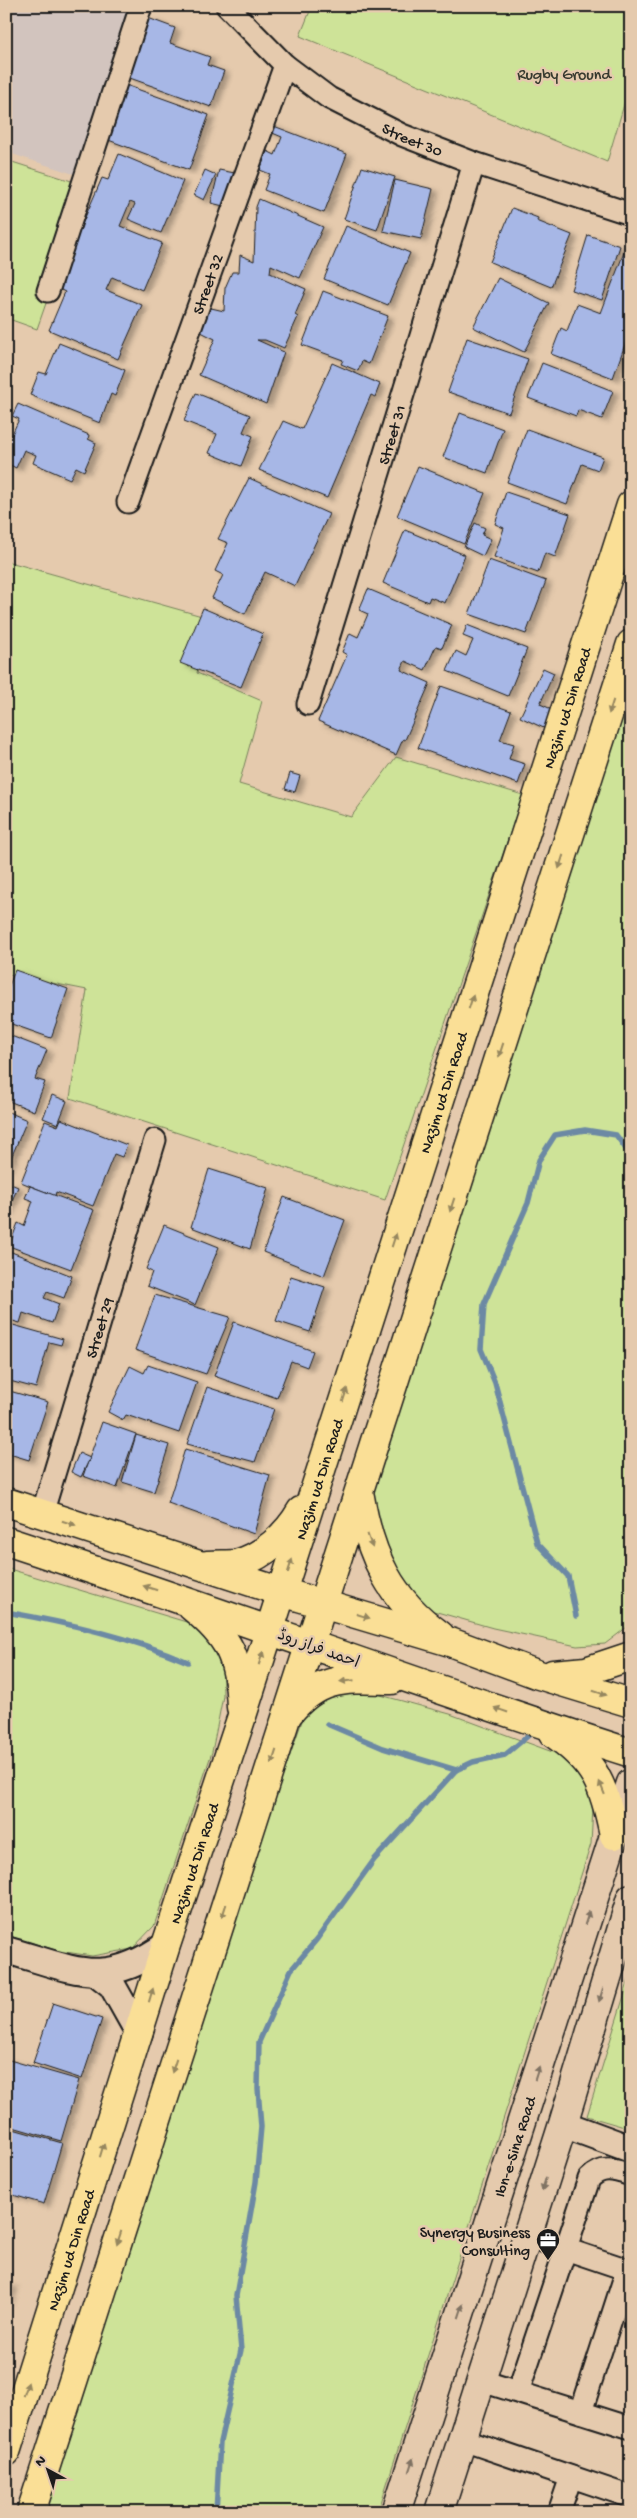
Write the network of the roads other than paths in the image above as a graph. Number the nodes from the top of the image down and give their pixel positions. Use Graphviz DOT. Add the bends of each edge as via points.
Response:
graph roads {
  1 [pos="141,6"];
  2 [pos="227,6"];
  3 [pos="285,65"];
  4 [pos="474,163"];
  5 [pos="631,214"];
  6 [pos="48,291"];
  7 [pos="128,502"];
  8 [pos="631,505"];
  9 [pos="631,644"];
  10 [pos="308,704"];
  11 [pos="155,1140"];
  12 [pos="317,1482"];
  13 [pos="360,1493"];
  14 [pos="6,1502"];
  15 [pos="42,1514"];
  16 [pos="6,1541"];
  17 [pos="199,1565"];
  18 [pos="282,1592"];
  19 [pos="181,1598"];
  20 [pos="324,1605"];
  21 [pos="270,1629"];
  22 [pos="450,1642"];
  23 [pos="312,1644"];
  24 [pos="631,1656"];
  25 [pos="539,1675"];
  26 [pos="414,1681"];
  27 [pos="631,1703"];
  28 [pos="286,1717"];
  29 [pos="241,1719"];
  30 [pos="541,1724"];
  31 [pos="631,1753"];
  32 [pos="631,1783"];
  33 [pos="614,1835"];
  34 [pos="631,1898"];
  35 [pos="166,1945"];
  36 [pos="577,1948"];
  37 [pos="6,1950"];
  38 [pos="613,1957"];
  39 [pos="98,1974"];
  40 [pos="139,2033"];
  41 [pos="563,2124"];
  42 [pos="514,2144"];
  43 [pos="631,2149"];
  44 [pos="552,2156"];
  45 [pos="631,2175"];
  46 [pos="90,2190"];
  47 [pos="131,2201"];
  48 [pos="527,2236"];
  49 [pos="565,2249"];
  50 [pos="629,2270"];
  51 [pos="482,2381"];
  52 [pos="518,2392"];
  53 [pos="581,2412"];
  54 [pos="631,2428"];
  55 [pos="463,2440"];
  56 [pos="6,2452"];
  57 [pos="571,2477"];
  58 [pos="631,2497"];
  59 [pos="32,2512"];
  60 [pos="396,2512"];
  61 [pos="439,2512"];
  62 [pos="559,2512"];
  1 -- 6 [label="street"];
  2 -- 3 [label="street, Street 30"];
  3 -- 4 [label="street, Street 30" via="329,98 402,135"];
  3 -- 7 [label="street, Street 32"];
  4 -- 5 [label="street, Street 30"];
  4 -- 10 [label="street, Street 31"];
  12 -- 8 [label="main road, Nazim ud Din Road, one-way"];
  9 -- 13 [label="main road, one-way"];
  11 -- 15 [label="street, Street 29"];
  12 -- 17 [label="main road" via="294,1523 267,1550 236,1564"];
  18 -- 12 [label="main road, Nazim ud Din Road, one-way"];
  13 -- 20 [label="main road"];
  13 -- 22 [label="main road, one-way" via="366,1529 378,1563 396,1594 421,1621"];
  14 -- 15 [label="main road"];
  15 -- 17 [label="main road, one-way"];
  19 -- 16 [label="main road, احمد فراز روڈ, one-way"];
  17 -- 18 [label="main road"];
  18 -- 20 [label="main road"];
  18 -- 21 [label="main road, Nazim ud Din Road"];
  19 -- 21 [label="main road, احمد فراز روڈ"];
  19 -- 29 [label="main road" via="213,1624 231,1648 240,1682"];
  20 -- 22 [label="main road, one-way"];
  20 -- 23 [label="main road"];
  21 -- 23 [label="main road, احمد فراز روڈ"];
  29 -- 21 [label="main road, Nazim ud Din Road, one-way"];
  22 -- 25 [label="main road"];
  23 -- 26 [label="main road, احمد فراز روڈ"];
  23 -- 28 [label="main road"];
  24 -- 25 [label="main road" via="586,1671"];
  25 -- 27 [label="main road, one-way"];
  26 -- 28 [label="main road, one-way" via="327,1683 303,1696"];
  30 -- 26 [label="main road, احمد فراز روڈ, one-way"];
  28 -- 47 [label="main road, one-way"];
  29 -- 35 [label="main road, Nazim ud Din Road"];
  30 -- 31 [label="main road, احمد فراز روڈ"];
  33 -- 30 [label="main road, one-way" via="596,1774 574,1749"];
  32 -- 33 [label="main road, Ibn-e-Sina Road"];
  36 -- 33 [label="main road, Ibn-e-Sina Road, one-way"];
  34 -- 38 [label="main road"];
  35 -- 39 [label="street" via="144,1961"];
  40 -- 35 [label="main road, Nazim ud Din Road, one-way"];
  36 -- 38 [label="main road"];
  42 -- 36 [label="main road, Ibn-e-Sina Road, one-way"];
  37 -- 39 [label="street"];
  38 -- 41 [label="main road, one-way"];
  39 -- 40 [label="street" via="112,1984"];
  46 -- 40 [label="main road, Nazim ud Din Road, one-way"];
  41 -- 43 [label="street"];
  41 -- 44 [label="main road"];
  42 -- 44 [label="main road"];
  60 -- 42 [label="main road, Ibn-e-Sina Road, one-way"];
  44 -- 48 [label="main road, one-way"];
  45 -- 49 [label="street" via="606,2169 589,2179"];
  46 -- 47 [label="main road"];
  56 -- 46 [label="main road, Nazim ud Din Road, one-way"];
  47 -- 59 [label="main road, one-way"];
  48 -- 49 [label="street"];
  48 -- 51 [label="main road"];
  49 -- 50 [label="street"];
  49 -- 52 [label="street"];
  50 -- 53 [label="street"];
  51 -- 52 [label="street"];
  51 -- 55 [label="main road"];
  52 -- 53 [label="street"];
  53 -- 54 [label="street"];
  55 -- 57 [label="street"];
  55 -- 61 [label="main road"];
  57 -- 58 [label="street"];
  57 -- 62 [label="street"];
}
